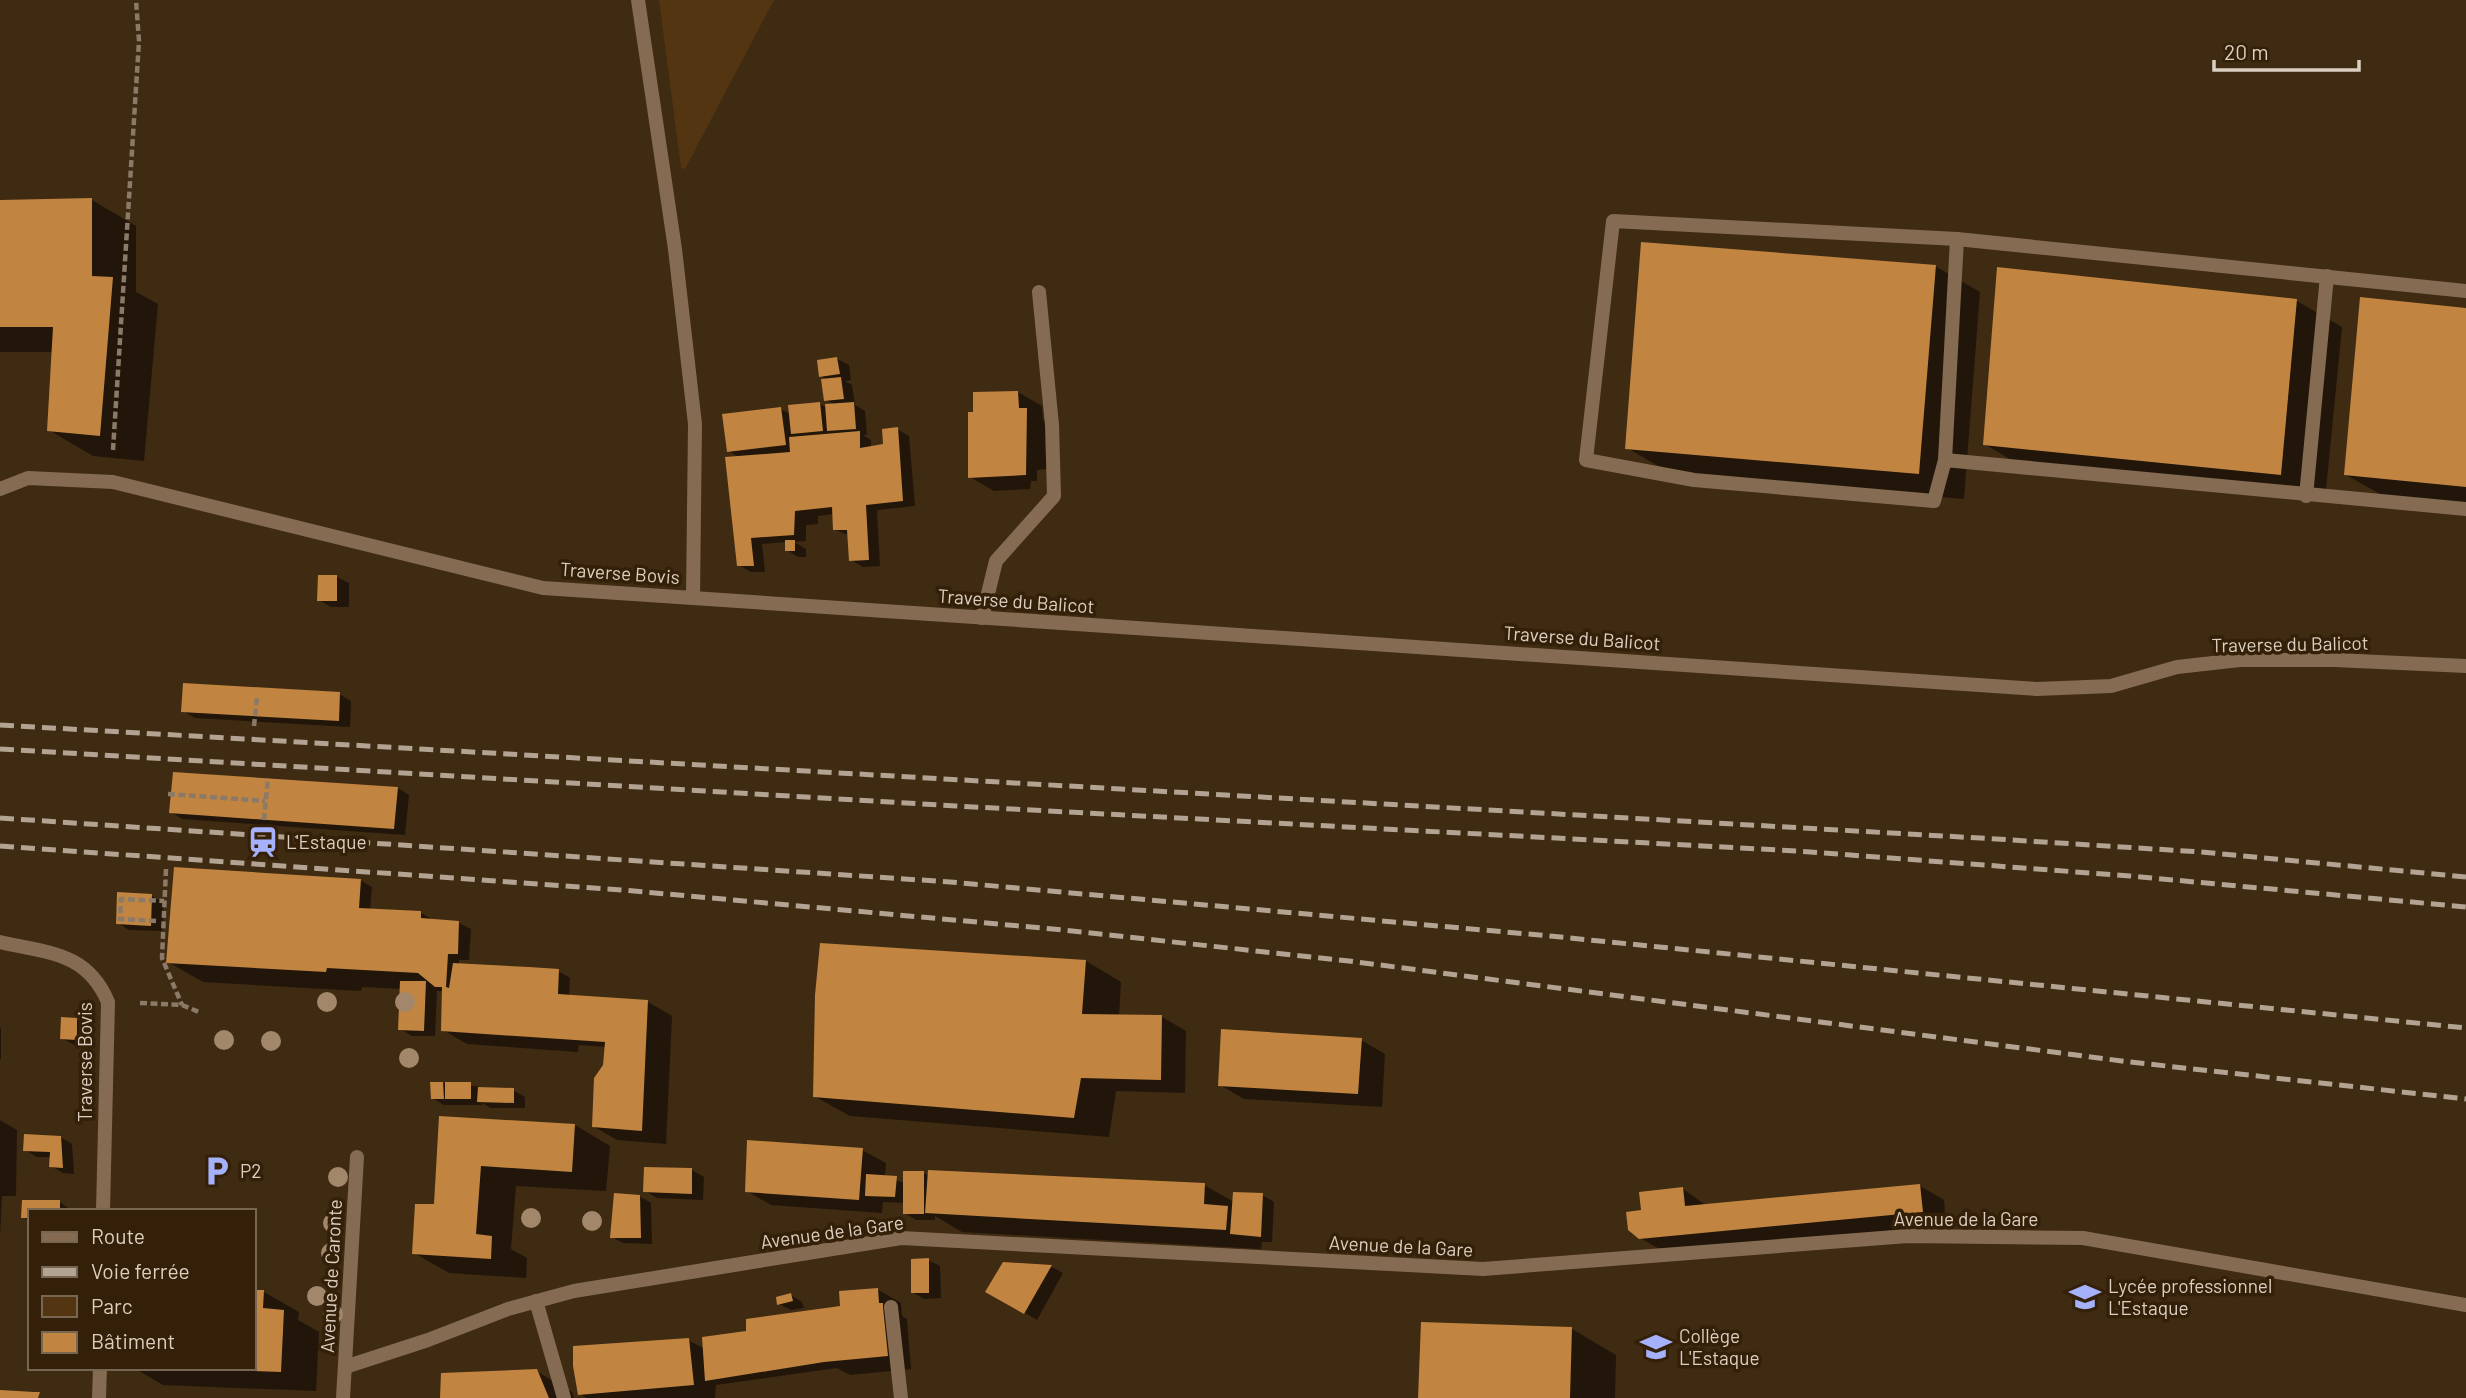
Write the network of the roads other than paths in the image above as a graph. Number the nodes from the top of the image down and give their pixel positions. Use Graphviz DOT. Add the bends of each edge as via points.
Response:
graph roads {
  1 [pos="638,0"];
  2 [pos="1957,240"];
  3 [pos="2328,276"];
  4 [pos="2466,291"];
  5 [pos="1039,292"];
  6 [pos="1945,460"];
  7 [pos="0,489"];
  8 [pos="2306,496"];
  9 [pos="2466,509"];
  10 [pos="693,597"];
  11 [pos="982,618"];
  12 [pos="2466,666"];
  13 [pos="0,942"];
  14 [pos="358,1157"];
  15 [pos="103,1209"];
  16 [pos="536,1301"];
  17 [pos="2466,1305"];
  18 [pos="891,1307"];
  19 [pos="345,1367"];
  20 [pos="100,1370"];
  21 [pos="99,1398"];
  22 [pos="343,1398"];
  23 [pos="564,1398"];
  24 [pos="901,1398"];
  1 -- 10 [label="street, Traverse Bovis" via="695,424"];
  2 -- 3 [label="street"];
  2 -- 6 [label="street"];
  2 -- 6 [label="street" via="1613,221 1586,460 1694,480 1934,501"];
  3 -- 4 [label="street"];
  3 -- 8 [label="street"];
  5 -- 11 [label="street" via="1054,496 996,561"];
  6 -- 8 [label="street"];
  7 -- 10 [label="street, Traverse Bovis" via="29,478 113,482 543,588"];
  8 -- 9 [label="street"];
  10 -- 11 [label="street, Traverse du Balicot"];
  11 -- 12 [label="street, Traverse du Balicot" via="2037,689 2111,686 2176,667 2240,660"];
  13 -- 15 [label="street, Traverse Bovis" via="66,957 86,968 99,981 108,1002"];
  14 -- 19 [label="street, Avenue de Caronte"];
  16 -- 17 [label="street, Avenue de la Gare" via="901,1238 1483,1269 1908,1236 2083,1238"];
  16 -- 19 [label="street, Avenue de la Gare"];
  16 -- 23 [label="street"];
  18 -- 24 [label="street"];
  19 -- 22 [label="street, Avenue de Caronte"];
  20 -- 21 [label="street"];
}
